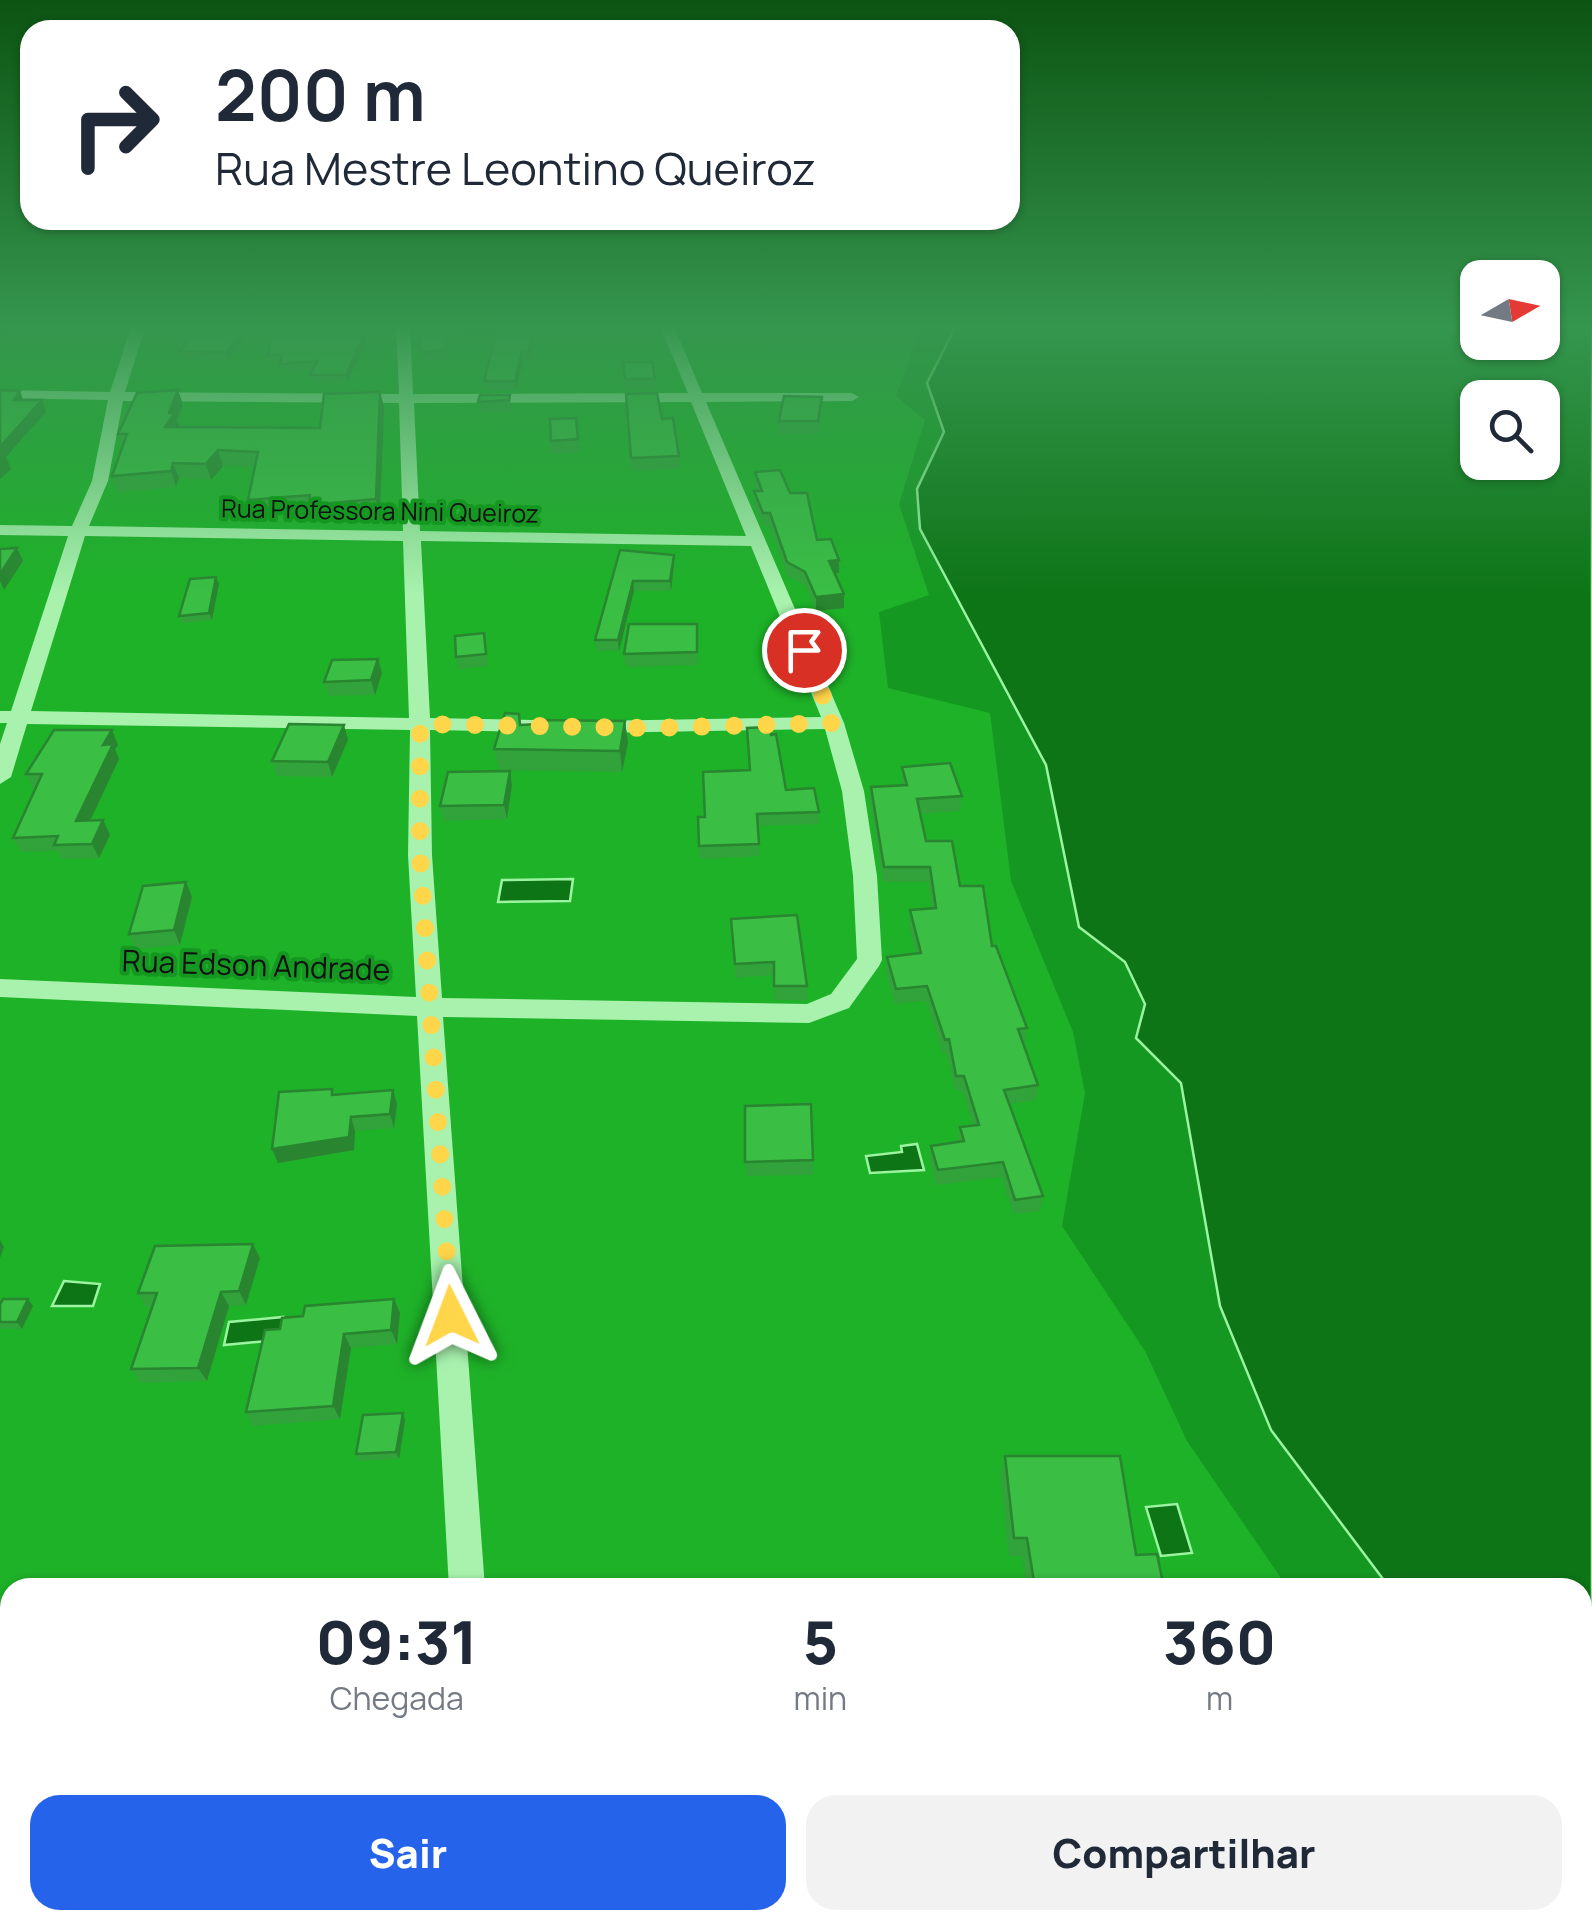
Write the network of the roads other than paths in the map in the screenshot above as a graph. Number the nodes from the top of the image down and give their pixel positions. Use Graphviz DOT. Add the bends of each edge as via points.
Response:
graph roads {
  1 [pos="113,414"];
  2 [pos="408,414"];
  3 [pos="703,414"];
  4 [pos="0,530"];
  5 [pos="78,531"];
  6 [pos="413,537"];
  7 [pos="760,540"];
  8 [pos="10,717"];
  9 [pos="834,723"];
  10 [pos="420,724"];
  11 [pos="0,777"];
  12 [pos="0,988"];
  13 [pos="433,1006"];
  14 [pos="465,1578"];
  1 -- 5 [label="street" via="100,481"];
  2 -- 6 [label="street"];
  3 -- 7 [label="street"];
  4 -- 5 [label="street, Rua Professora Nini Queiroz"];
  5 -- 6 [label="street, Rua Professora Nini Queiroz"];
  5 -- 8 [label="street"];
  6 -- 7 [label="street, Rua Professora Nini Queiroz"];
  6 -- 10 [label="street"];
  7 -- 9 [label="street"];
  8 -- 10 [label="street"];
  8 -- 11 [label="street"];
  9 -- 10 [label="street"];
  9 -- 13 [label="street, Rua Edson Andrade" via="854,791 870,960 840,1001 809,1014"];
  10 -- 13 [label="street" via="420,854"];
  12 -- 13 [label="street, Rua Edson Andrade"];
  13 -- 14 [label="street"];
}
